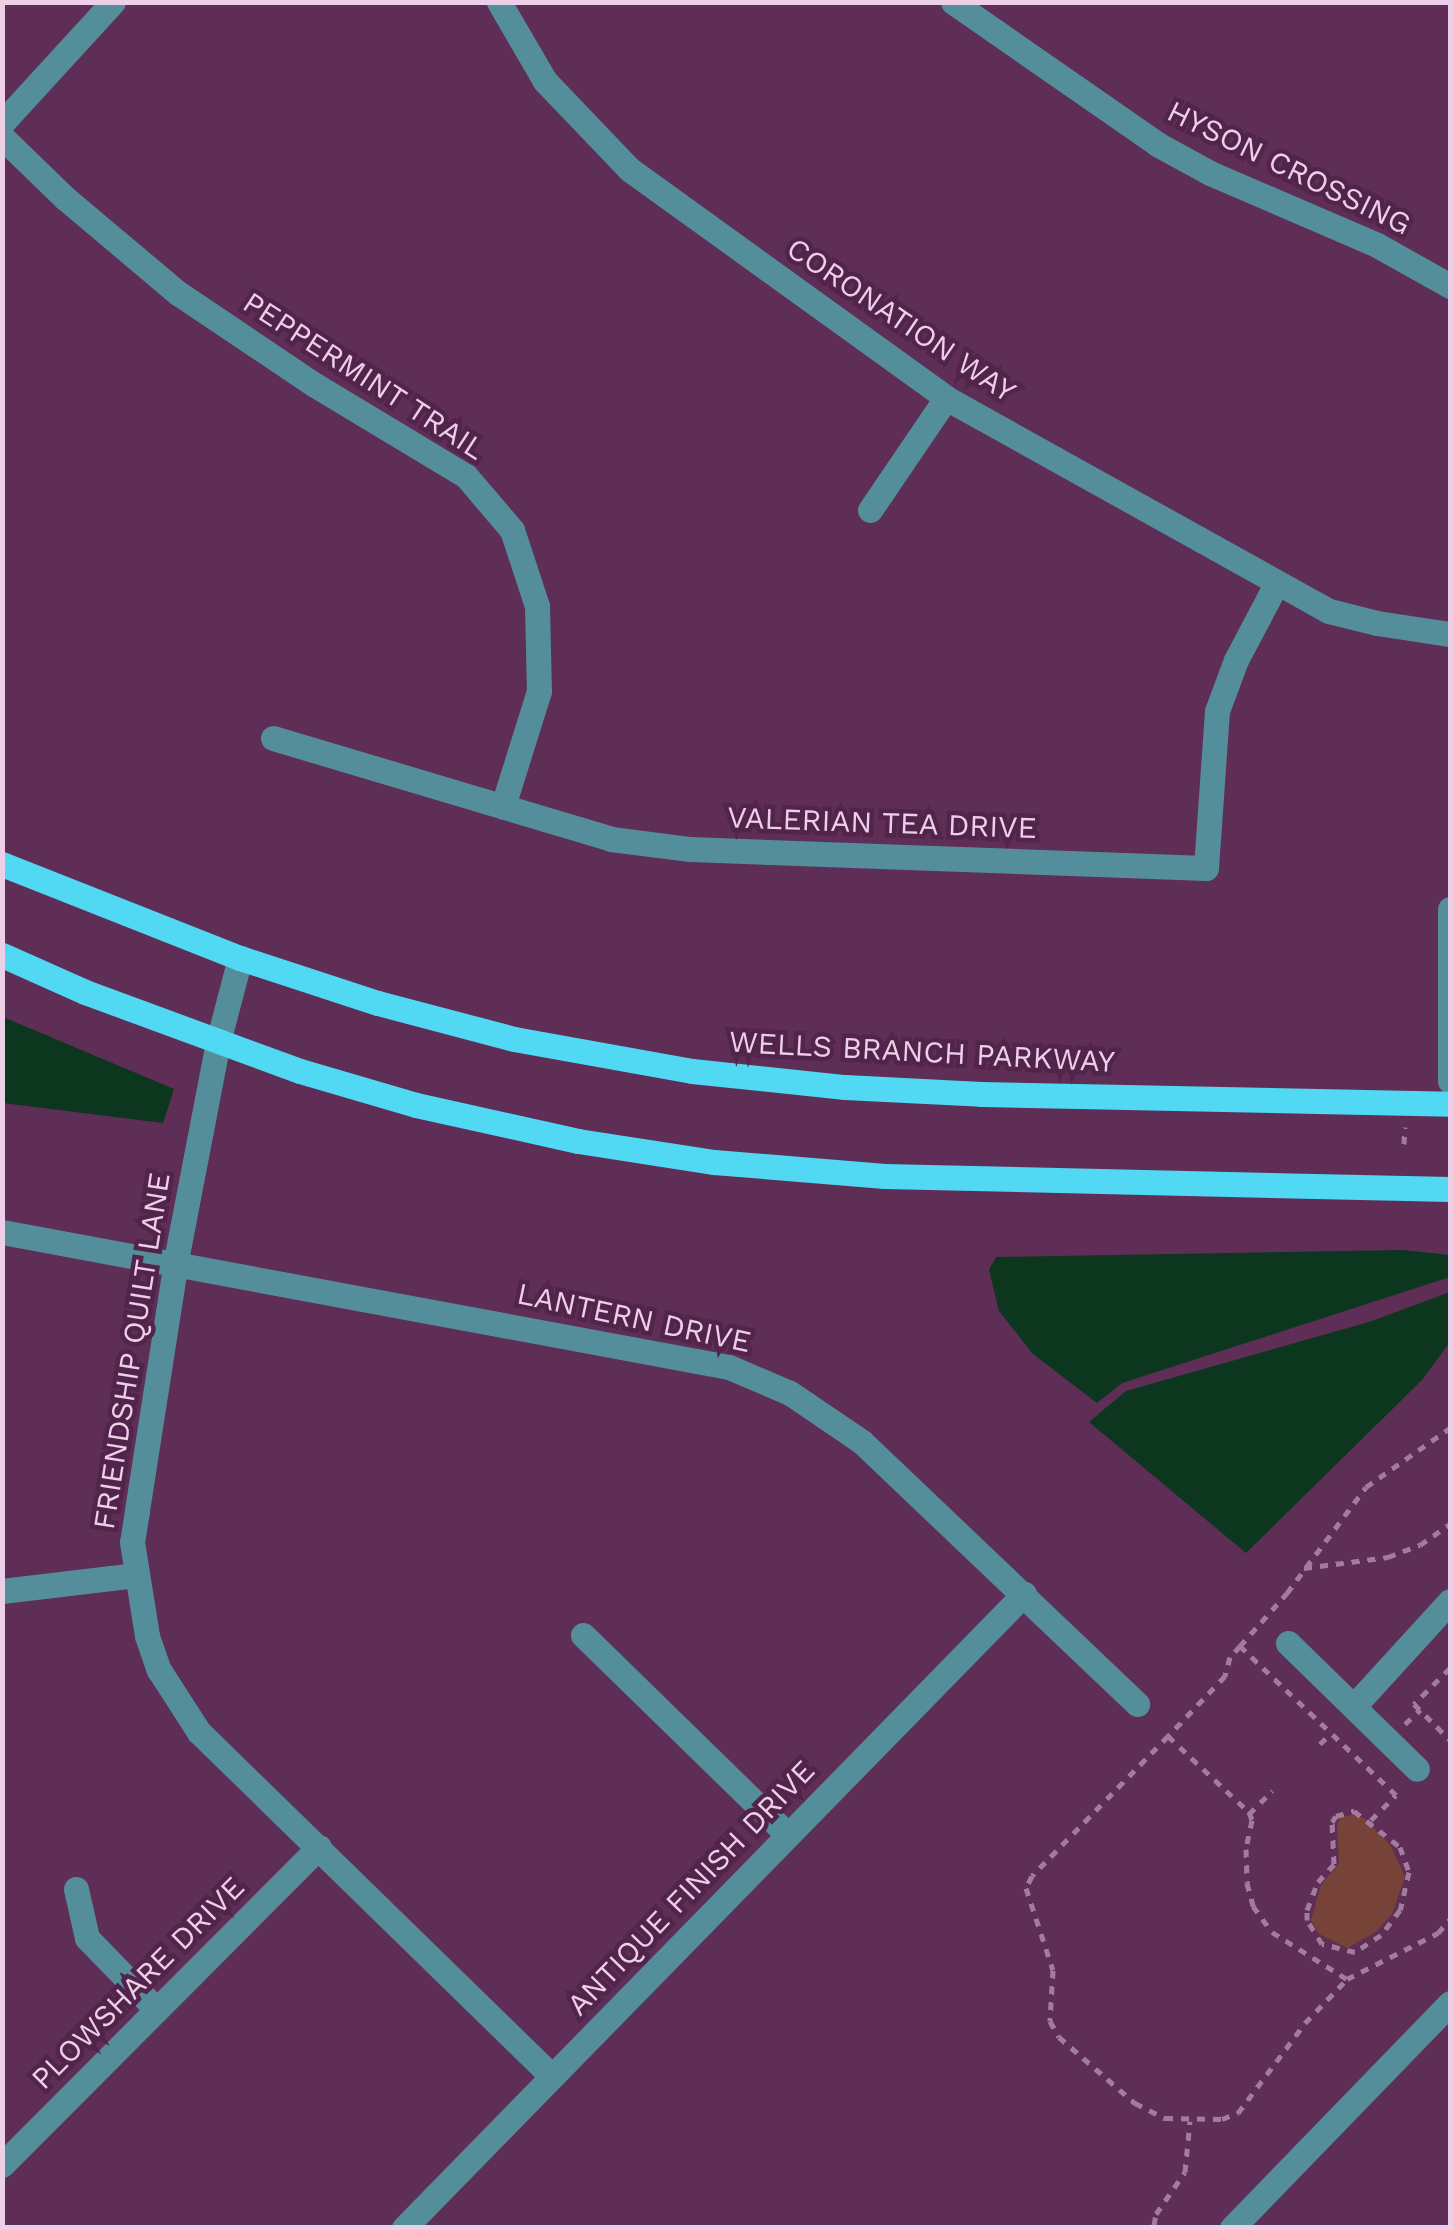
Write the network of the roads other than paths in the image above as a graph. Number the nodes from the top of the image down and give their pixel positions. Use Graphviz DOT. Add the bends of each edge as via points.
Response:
graph roads {
  1 [pos="112,2"];
  2 [pos="499,2"];
  3 [pos="953,2"];
  4 [pos="2,123"];
  5 [pos="2,138"];
  6 [pos="1450,286"];
  7 [pos="946,398"];
  8 [pos="870,510"];
  9 [pos="1276,584"];
  10 [pos="1450,634"];
  11 [pos="274,738"];
  12 [pos="503,806"];
  13 [pos="2,864"];
  14 [pos="1450,909"];
  15 [pos="2,955"];
  16 [pos="240,958"];
  17 [pos="218,1042"];
  18 [pos="1450,1081"];
  19 [pos="1450,1104"];
  20 [pos="1450,1189"];
  21 [pos="2,1232"];
  22 [pos="176,1261"];
  23 [pos="136,1574"];
  24 [pos="2,1591"];
  25 [pos="1024,1594"];
  26 [pos="1450,1602"];
  27 [pos="583,1635"];
  28 [pos="1288,1644"];
  29 [pos="1137,1704"];
  30 [pos="1354,1706"];
  31 [pos="1418,1769"];
  32 [pos="788,1835"];
  33 [pos="319,1848"];
  34 [pos="76,1889"];
  35 [pos="1449,2008"];
  36 [pos="157,2010"];
  37 [pos="552,2076"];
  38 [pos="5,2156"];
  39 [pos="404,2228"];
  40 [pos="1232,2228"];
  1 -- 4 [label="street"];
  2 -- 7 [label="street, CORONATION WAY" via="545,81 629,168"];
  3 -- 6 [label="street, HYSON CROSSING" via="1157,144 1377,245"];
  5 -- 12 [label="street, PEPPERMINT TRAIL" via="178,293 466,476 512,530 537,606 539,691"];
  7 -- 8 [label="street"];
  7 -- 9 [label="street, CORONATION WAY"];
  9 -- 10 [label="street, CORONATION WAY" via="1329,610"];
  9 -- 12 [label="street, VALERIAN TEA DRIVE" via="1217,711 1206,868 690,849 611,839"];
  11 -- 12 [label="street, VALERIAN TEA DRIVE"];
  13 -- 16 [label="main road, WELLS BRANCH PARKWAY"];
  14 -- 18 [label="street"];
  15 -- 17 [label="main road"];
  16 -- 17 [label="street, FRIENDSHIP QUILT LANE"];
  16 -- 19 [label="main road, WELLS BRANCH PARKWAY" via="514,1039 692,1071 982,1094"];
  17 -- 20 [label="main road" via="416,1105 714,1162 884,1176"];
  17 -- 22 [label="street, FRIENDSHIP QUILT LANE"];
  21 -- 22 [label="street, LANTERN DRIVE"];
  22 -- 23 [label="street, FRIENDSHIP QUILT LANE" via="134,1526"];
  22 -- 25 [label="street, LANTERN DRIVE" via="728,1367 790,1393 862,1442"];
  23 -- 24 [label="street"];
  23 -- 33 [label="street, FRIENDSHIP QUILT LANE" via="147,1636 175,1699 199,1732"];
  25 -- 29 [label="street, LANTERN DRIVE"];
  25 -- 32 [label="street, ANTIQUE FINISH DRIVE"];
  26 -- 30 [label="street"];
  27 -- 32 [label="street"];
  28 -- 30 [label="street"];
  30 -- 31 [label="street"];
  32 -- 37 [label="street, ANTIQUE FINISH DRIVE"];
  33 -- 36 [label="street, PLOWSHARE DRIVE"];
  33 -- 37 [label="street, FRIENDSHIP QUILT LANE"];
  34 -- 36 [label="street" via="87,1938"];
  35 -- 40 [label="street"];
  36 -- 38 [label="street, PLOWSHARE DRIVE"];
  37 -- 39 [label="street, ANTIQUE FINISH DRIVE"];
}
